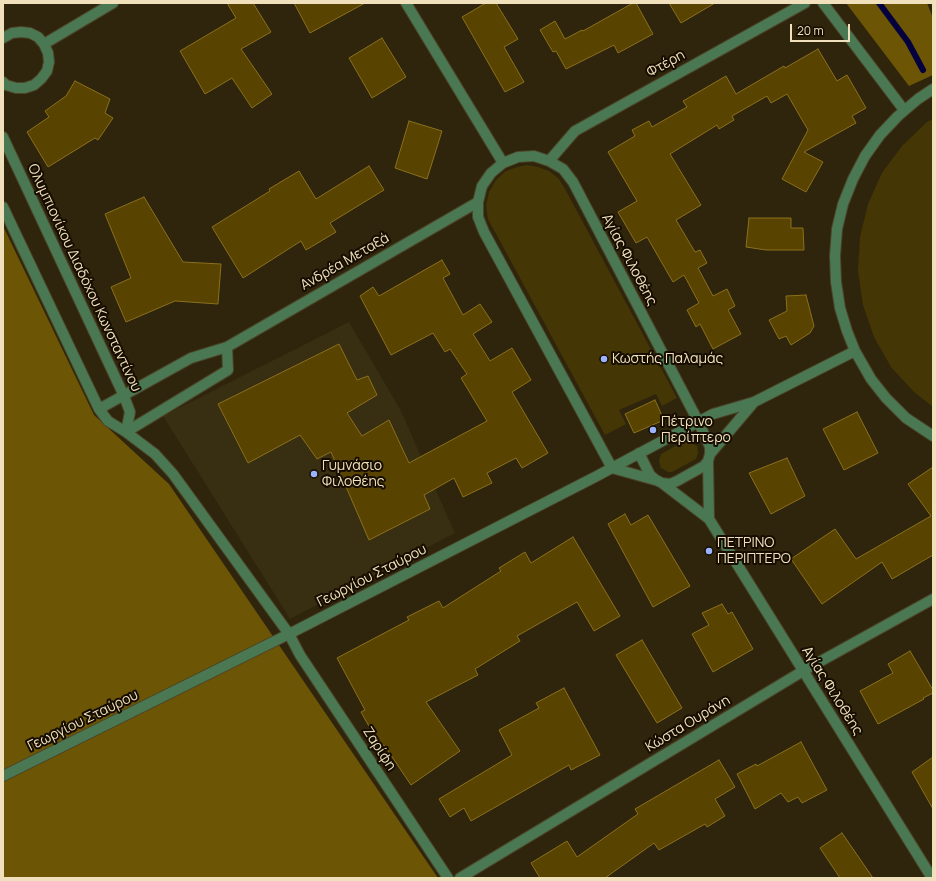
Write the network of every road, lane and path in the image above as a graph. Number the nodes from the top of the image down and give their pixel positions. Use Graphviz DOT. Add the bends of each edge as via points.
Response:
graph roads {
  1 [pos="113,3"];
  2 [pos="406,3"];
  3 [pos="805,3"];
  4 [pos="823,3"];
  5 [pos="3,38"];
  6 [pos="44,44"];
  7 [pos="3,82"];
  8 [pos="933,89"];
  9 [pos="904,110"];
  10 [pos="3,138"];
  11 [pos="549,161"];
  12 [pos="503,162"];
  13 [pos="478,202"];
  14 [pos="3,207"];
  15 [pos="227,347"];
  16 [pos="855,351"];
  17 [pos="124,396"];
  18 [pos="754,402"];
  19 [pos="99,409"];
  20 [pos="698,422"];
  21 [pos="126,432"];
  22 [pos="933,436"];
  23 [pos="639,453"];
  24 [pos="709,458"];
  25 [pos="612,468"];
  26 [pos="659,482"];
  27 [pos="709,519"];
  28 [pos="933,599"];
  29 [pos="289,634"];
  30 [pos="803,670"];
  31 [pos="3,776"];
  32 [pos="448,878"];
  33 [pos="460,878"];
  34 [pos="932,878"];
  1 -- 6 [label="street"];
  2 -- 12 [label="street"];
  3 -- 11 [label="street, Φτέρη" via="575,131"];
  4 -- 9 [label="street"];
  5 -- 6 [label="street" via="12,33 30,33"];
  6 -- 7 [label="street" via="49,62 47,72 41,79 25,88 16,88"];
  8 -- 9 [label="street"];
  9 -- 16 [label="street" via="880,135 865,156 843,204 837,229 836,282 846,331"];
  10 -- 17 [label="street, Ολυμπιονίκου Διαδόχου Κωνσταντίνου"];
  11 -- 12 [label="street, Αγίας Φιλοθέης" via="534,156 518,157"];
  11 -- 20 [label="street, Αγίας Φιλοθέης" via="563,169 573,182"];
  12 -- 13 [label="street, Αγίας Φιλοθέης" via="482,186"];
  13 -- 15 [label="street, Ανδρέα Μεταξά"];
  13 -- 25 [label="street, Αγίας Φιλοθέης" via="478,217 484,232"];
  14 -- 19 [label="street"];
  15 -- 17 [label="street, Ανδρέα Μεταξά" via="190,358"];
  15 -- 21 [label="street" via="228,370"];
  16 -- 18 [label="street, Γεωργίου Σταύρου"];
  16 -- 22 [label="street" via="871,379 886,398 906,418"];
  17 -- 19 [label="street, Ανδρέα Μεταξά"];
  17 -- 21 [label="street, Ολυμπιονίκου Διαδόχου Κωνσταντίνου" via="130,412"];
  18 -- 20 [label="street, Γεωργίου Σταύρου" via="714,414"];
  18 -- 24 [label="street, Γεωργίου Σταύρου"];
  19 -- 21 [label="street" via="108,421"];
  20 -- 23 [label="street, Γεωργίου Σταύρου"];
  20 -- 24 [label="street, Αγίας Φιλοθέης" via="710,448"];
  21 -- 29 [label="street" via="155,454 173,474"];
  23 -- 25 [label="street, Γεωργίου Σταύρου"];
  23 -- 26 [label="street" via="650,475"];
  24 -- 26 [label="street, Γεωργίου Σταύρου" via="698,471 670,484"];
  24 -- 27 [label="street"];
  25 -- 26 [label="street"];
  25 -- 29 [label="street, Γεωργίου Σταύρου"];
  26 -- 27 [label="street, Αγίας Φιλοθέης"];
  27 -- 30 [label="street, Αγίας Φιλοθέης"];
  28 -- 30 [label="street, Κώστα Ουράνη"];
  29 -- 31 [label="street, Γεωργίου Σταύρου"];
  29 -- 32 [label="street, Ζαρίφη" via="300,655"];
  30 -- 33 [label="street, Κώστα Ουράνη"];
  30 -- 34 [label="street, Αγίας Φιλοθέης"];
}
